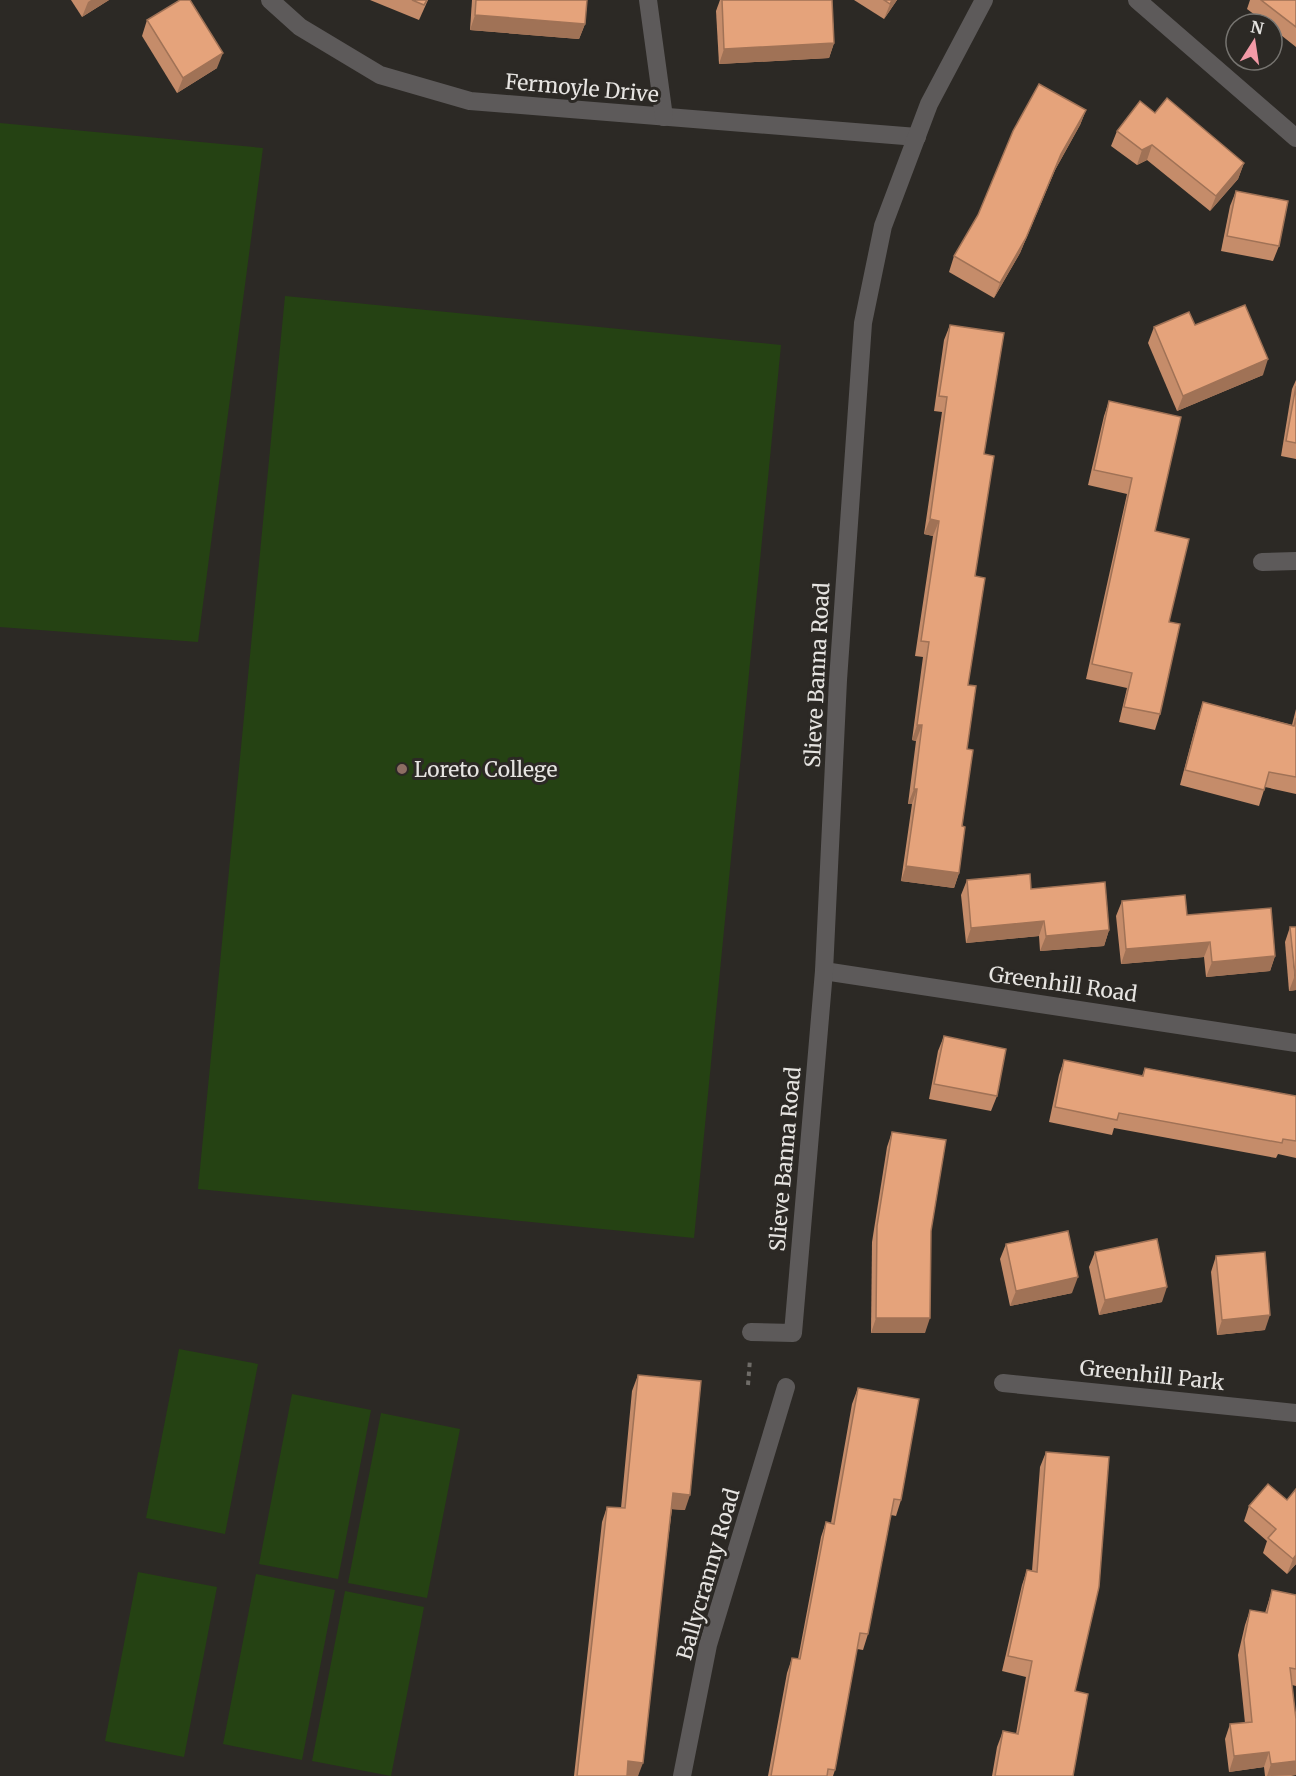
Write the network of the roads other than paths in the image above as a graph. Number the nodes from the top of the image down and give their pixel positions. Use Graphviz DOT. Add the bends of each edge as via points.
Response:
graph roads {
  1 [pos="270,0"];
  2 [pos="648,0"];
  3 [pos="984,0"];
  4 [pos="1137,0"];
  5 [pos="664,117"];
  6 [pos="917,137"];
  7 [pos="1296,138"];
  8 [pos="1296,561"];
  9 [pos="1262,562"];
  10 [pos="824,971"];
  11 [pos="1296,1042"];
  12 [pos="751,1332"];
  13 [pos="1003,1383"];
  14 [pos="786,1387"];
  15 [pos="1296,1413"];
  16 [pos="682,1776"];
  1 -- 5 [label="street, Fermoyle Drive" via="300,27 380,75 471,101"];
  2 -- 5 [label="street"];
  3 -- 6 [label="street, Slieve Banna Road" via="929,104"];
  4 -- 7 [label="street"];
  5 -- 6 [label="street, Fermoyle Drive"];
  6 -- 10 [label="street, Slieve Banna Road" via="883,226 863,323 838,680"];
  8 -- 9 [label="street"];
  10 -- 11 [label="street, Greenhill Road"];
  10 -- 12 [label="street, Slieve Banna Road" via="794,1333"];
  13 -- 15 [label="street, Greenhill Park"];
  14 -- 16 [label="street, Ballycranny Road" via="708,1645"];
}
